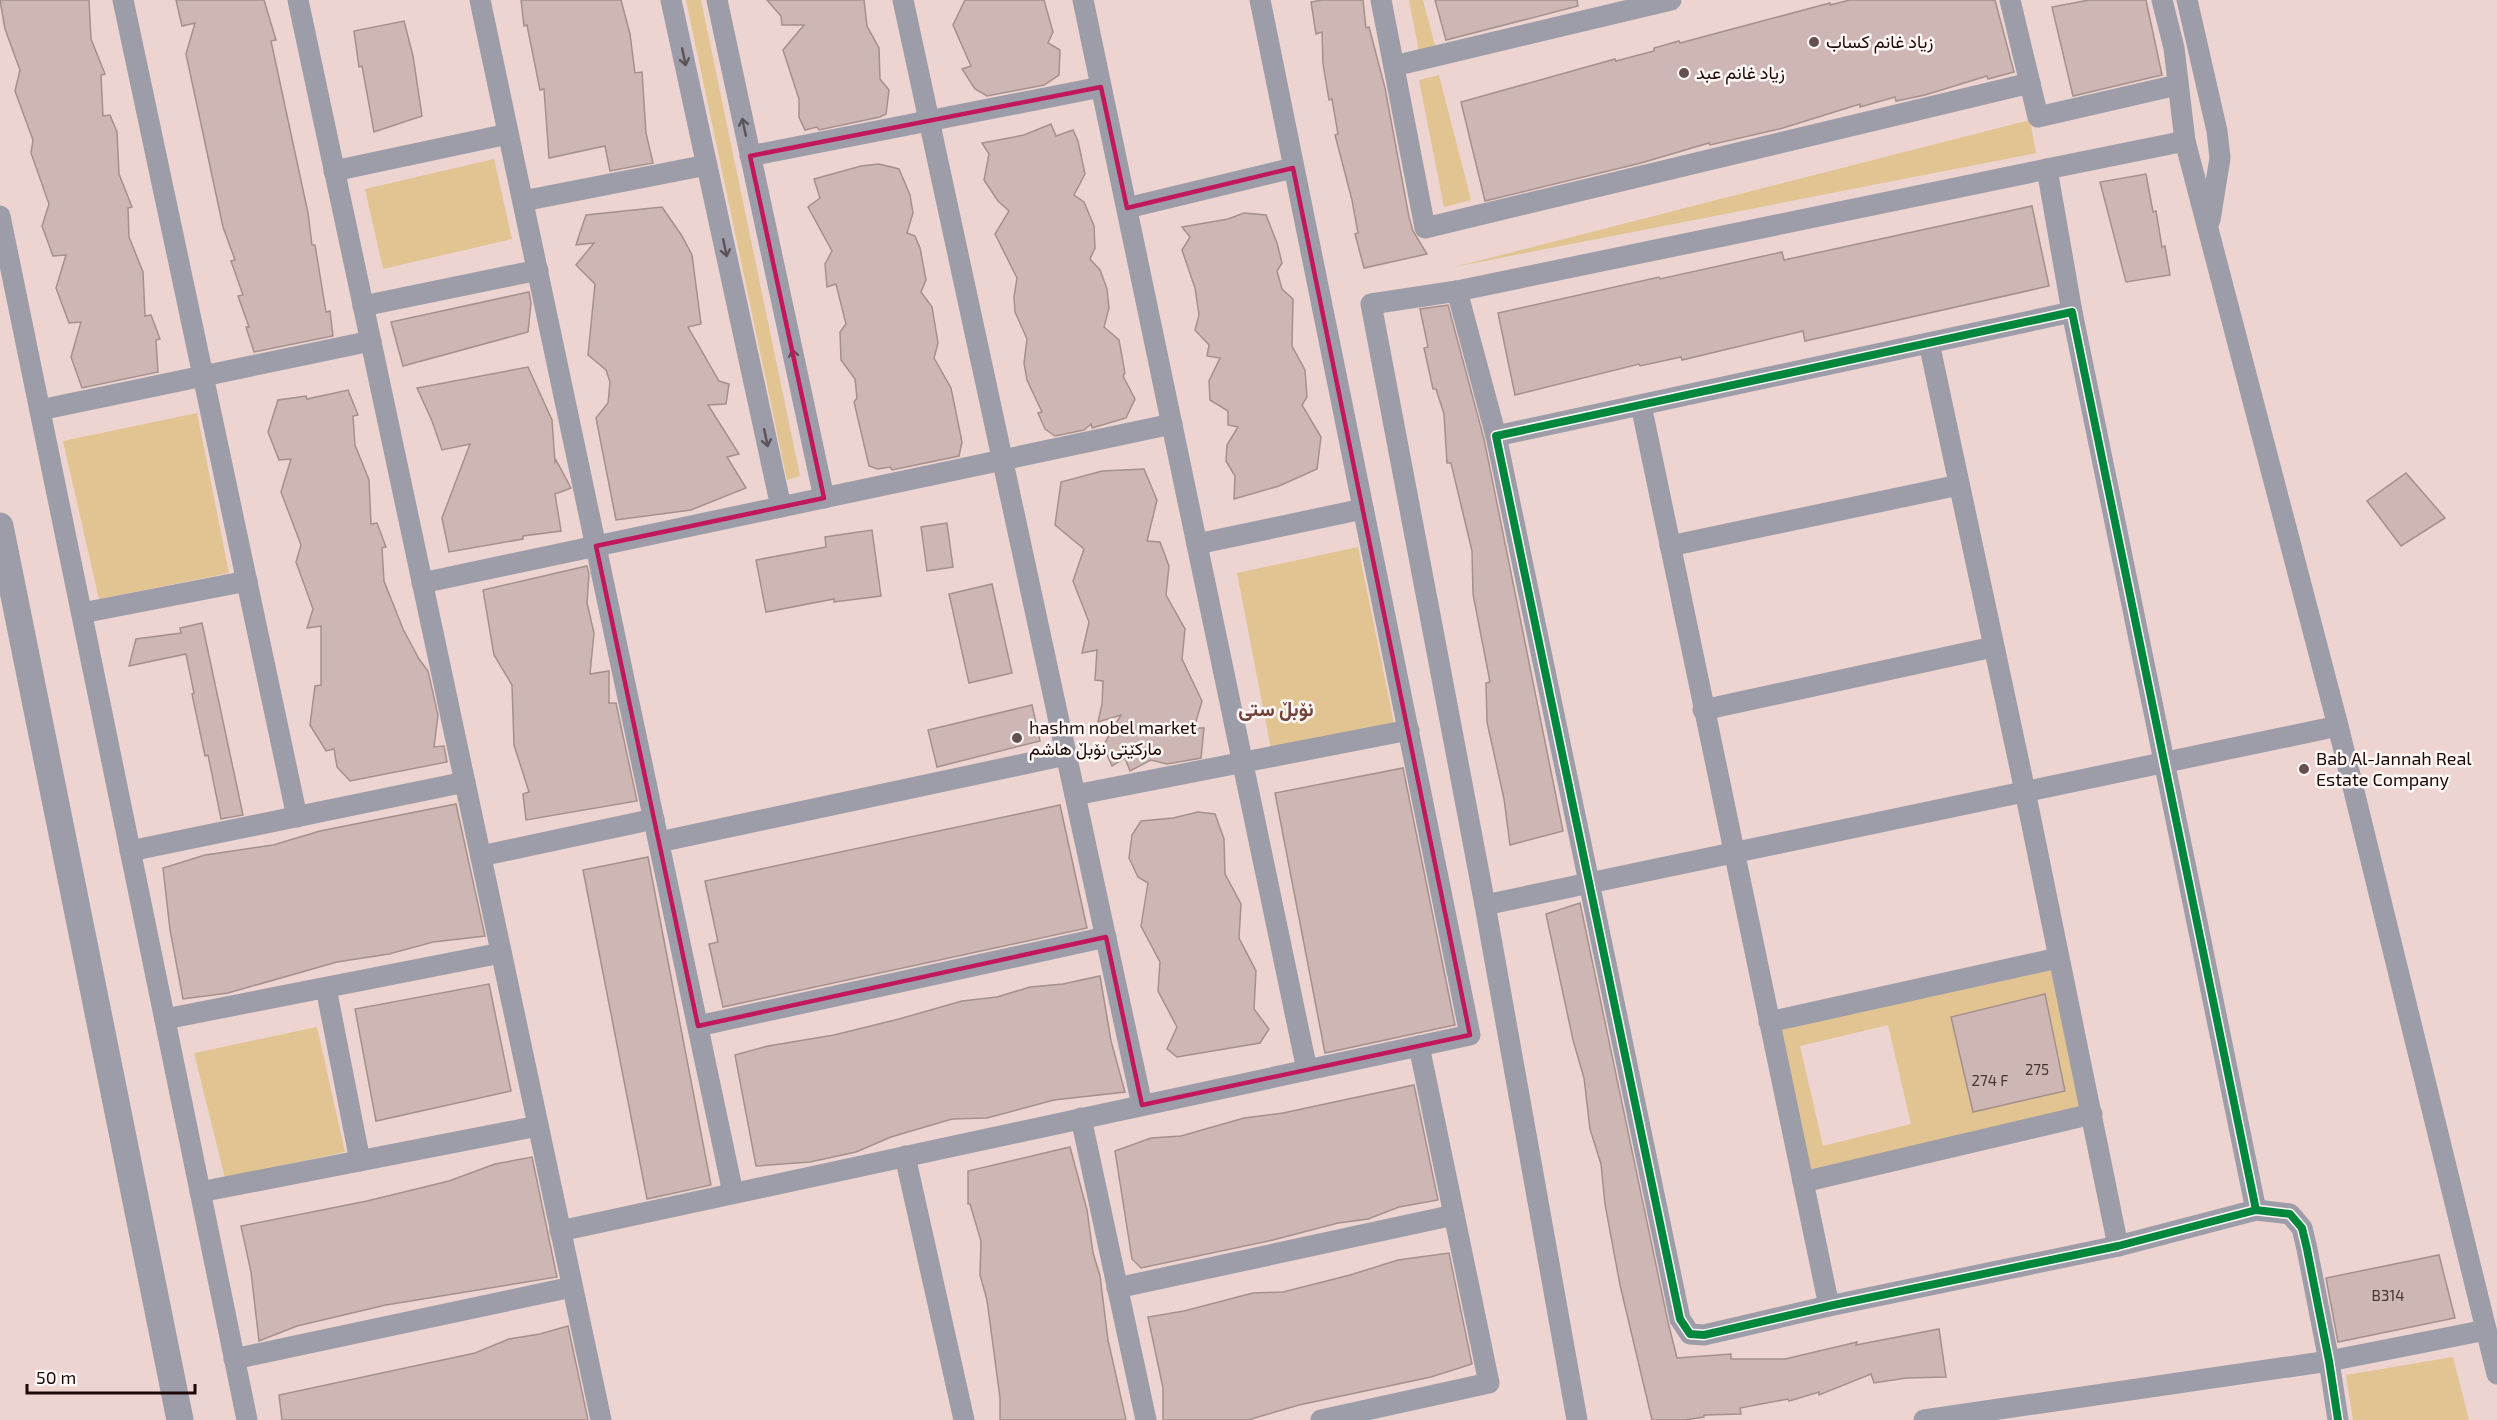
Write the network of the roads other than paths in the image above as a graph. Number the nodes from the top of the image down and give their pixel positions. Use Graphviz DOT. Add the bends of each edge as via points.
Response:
graph roads {
  1 [pos="123,0"];
  2 [pos="298,0"];
  3 [pos="480,0"];
  4 [pos="671,0"];
  5 [pos="717,0"];
  6 [pos="903,0"];
  7 [pos="1083,0"];
  8 [pos="1260,0"];
  9 [pos="1381,0"];
  10 [pos="1671,0"];
  11 [pos="2010,0"];
  12 [pos="2162,0"];
  13 [pos="2187,0"];
  14 [pos="1394,66"];
  15 [pos="2030,83"];
  16 [pos="2177,85"];
  17 [pos="1101,87"];
  18 [pos="929,121"];
  19 [pos="508,134"];
  20 [pos="2185,141"];
  21 [pos="750,156"];
  22 [pos="707,165"];
  23 [pos="1293,168"];
  24 [pos="2047,169"];
  25 [pos="334,171"];
  26 [pos="523,201"];
  27 [pos="1127,208"];
  28 [pos="0,216"];
  29 [pos="2209,232"];
  30 [pos="538,270"];
  31 [pos="1457,291"];
  32 [pos="363,306"];
  33 [pos="2072,312"];
  34 [pos="371,341"];
  35 [pos="1929,343"];
  36 [pos="203,376"];
  37 [pos="1641,405"];
  38 [pos="40,411"];
  39 [pos="1172,424"];
  40 [pos="1497,436"];
  41 [pos="1003,460"];
  42 [pos="1959,485"];
  43 [pos="824,498"];
  44 [pos="781,507"];
  45 [pos="1363,509"];
  46 [pos="0,526"];
  47 [pos="1197,544"];
  48 [pos="596,546"];
  49 [pos="1670,546"];
  50 [pos="247,581"];
  51 [pos="422,583"];
  52 [pos="82,614"];
  53 [pos="1993,648"];
  54 [pos="1703,710"];
  55 [pos="2338,726"];
  56 [pos="1409,730"];
  57 [pos="1066,755"];
  58 [pos="1243,762"];
  59 [pos="2165,762"];
  60 [pos="465,782"];
  61 [pos="2025,791"];
  62 [pos="1075,795"];
  63 [pos="297,817"];
  64 [pos="654,819"];
  65 [pos="659,842"];
  66 [pos="130,851"];
  67 [pos="1735,851"];
  68 [pos="481,856"];
  69 [pos="1590,881"];
  70 [pos="1485,905"];
  71 [pos="1106,937"];
  72 [pos="501,953"];
  73 [pos="2058,958"];
  74 [pos="326,988"];
  75 [pos="165,1019"];
  76 [pos="1769,1022"];
  77 [pos="698,1026"];
  78 [pos="1419,1046"];
  79 [pos="1307,1070"];
  80 [pos="1142,1105"];
  81 [pos="2092,1114"];
  82 [pos="1081,1118"];
  83 [pos="538,1126"];
  84 [pos="905,1156"];
  85 [pos="360,1161"];
  86 [pos="1803,1182"];
  87 [pos="200,1192"];
  88 [pos="733,1193"];
  89 [pos="2256,1210"];
  90 [pos="1454,1215"];
  91 [pos="560,1231"];
  92 [pos="2118,1246"];
  93 [pos="572,1287"];
  94 [pos="1117,1288"];
  95 [pos="1829,1306"];
  96 [pos="2486,1330"];
  97 [pos="234,1359"];
  98 [pos="2330,1361"];
  99 [pos="2497,1374"];
  100 [pos="180,1420"];
  101 [pos="247,1420"];
  102 [pos="601,1420"];
  103 [pos="964,1420"];
  104 [pos="1146,1420"];
  105 [pos="1321,1420"];
  106 [pos="1577,1420"];
  107 [pos="1924,1420"];
  108 [pos="2338,1420"];
  1 -- 36 [label="street"];
  2 -- 25 [label="street"];
  3 -- 19 [label="street"];
  4 -- 22 [label="street, one-way"];
  21 -- 5 [label="street, one-way"];
  6 -- 18 [label="street"];
  7 -- 17 [label="street"];
  8 -- 23 [label="street"];
  9 -- 14 [label="street"];
  10 -- 14 [label="street"];
  11 -- 15 [label="street"];
  12 -- 16 [label="street" via="2174,48"];
  13 -- 29 [label="street" via="2215,119 2220,158"];
  14 -- 15 [label="street" via="1425,228"];
  15 -- 16 [label="street" via="2038,117"];
  16 -- 20 [label="street"];
  17 -- 18 [label="street"];
  17 -- 27 [label="street"];
  18 -- 21 [label="street"];
  18 -- 41 [label="street"];
  19 -- 25 [label="street"];
  19 -- 26 [label="street"];
  20 -- 24 [label="street"];
  20 -- 29 [label="street"];
  43 -- 21 [label="street, one-way"];
  22 -- 26 [label="street"];
  22 -- 44 [label="street, one-way"];
  23 -- 27 [label="street"];
  23 -- 45 [label="street"];
  24 -- 31 [label="street"];
  24 -- 33 [label="street"];
  25 -- 32 [label="street"];
  26 -- 30 [label="street"];
  27 -- 39 [label="street"];
  28 -- 38 [label="street"];
  29 -- 55 [label="street"];
  30 -- 32 [label="street"];
  30 -- 48 [label="street"];
  31 -- 40 [label="street"];
  31 -- 70 [label="street" via="1371,304"];
  32 -- 34 [label="street"];
  33 -- 35 [label="street"];
  33 -- 59 [label="street"];
  34 -- 36 [label="street"];
  34 -- 51 [label="street"];
  35 -- 37 [label="street"];
  35 -- 42 [label="street"];
  36 -- 38 [label="street"];
  36 -- 50 [label="street"];
  37 -- 40 [label="street"];
  37 -- 49 [label="street"];
  38 -- 52 [label="street"];
  39 -- 41 [label="street"];
  39 -- 47 [label="street"];
  40 -- 69 [label="street"];
  41 -- 43 [label="street"];
  41 -- 57 [label="street"];
  42 -- 49 [label="street"];
  42 -- 53 [label="street"];
  43 -- 44 [label="street"];
  44 -- 48 [label="street"];
  45 -- 47 [label="street"];
  45 -- 56 [label="street"];
  46 -- 100 [label="street"];
  47 -- 58 [label="street"];
  48 -- 51 [label="street"];
  48 -- 64 [label="street"];
  49 -- 54 [label="street"];
  50 -- 52 [label="street"];
  50 -- 63 [label="street"];
  51 -- 60 [label="street"];
  52 -- 66 [label="street"];
  53 -- 54 [label="street"];
  53 -- 61 [label="street"];
  54 -- 67 [label="street"];
  55 -- 59 [label="street"];
  55 -- 96 [label="street"];
  56 -- 58 [label="street"];
  56 -- 78 [label="street" via="1470,1035"];
  57 -- 62 [label="street"];
  57 -- 65 [label="street"];
  58 -- 62 [label="street"];
  58 -- 79 [label="street"];
  59 -- 61 [label="street"];
  59 -- 89 [label="street"];
  60 -- 63 [label="street"];
  60 -- 68 [label="street"];
  61 -- 67 [label="street"];
  61 -- 73 [label="street"];
  62 -- 71 [label="street"];
  63 -- 66 [label="street"];
  64 -- 65 [label="street"];
  64 -- 68 [label="street"];
  65 -- 77 [label="street"];
  66 -- 75 [label="street"];
  67 -- 69 [label="street"];
  67 -- 76 [label="street"];
  68 -- 72 [label="street"];
  69 -- 70 [label="street"];
  69 -- 95 [label="street" via="1680,1319 1690,1334 1704,1335"];
  70 -- 106 [label="street"];
  71 -- 77 [label="street"];
  71 -- 80 [label="street"];
  72 -- 74 [label="street"];
  72 -- 83 [label="street"];
  73 -- 76 [label="street"];
  73 -- 81 [label="street"];
  74 -- 75 [label="street"];
  74 -- 85 [label="street"];
  75 -- 87 [label="street"];
  76 -- 86 [label="street"];
  77 -- 88 [label="street"];
  78 -- 79 [label="street"];
  78 -- 90 [label="street"];
  79 -- 80 [label="street"];
  80 -- 82 [label="street"];
  81 -- 86 [label="street"];
  81 -- 92 [label="street"];
  82 -- 84 [label="street"];
  82 -- 94 [label="street"];
  83 -- 85 [label="street"];
  83 -- 91 [label="street"];
  84 -- 88 [label="street"];
  84 -- 103 [label="street"];
  85 -- 87 [label="street"];
  86 -- 95 [label="street"];
  87 -- 97 [label="street"];
  88 -- 91 [label="street"];
  89 -- 92 [label="street"];
  89 -- 98 [label="street" via="2290,1214 2302,1228"];
  90 -- 94 [label="street"];
  90 -- 105 [label="street" via="1489,1383"];
  91 -- 93 [label="street"];
  92 -- 95 [label="street"];
  93 -- 97 [label="street"];
  93 -- 102 [label="street"];
  94 -- 104 [label="street"];
  96 -- 98 [label="street"];
  96 -- 99 [label="street"];
  97 -- 101 [label="street"];
  98 -- 107 [label="street"];
  98 -- 108 [label="street"];
}
